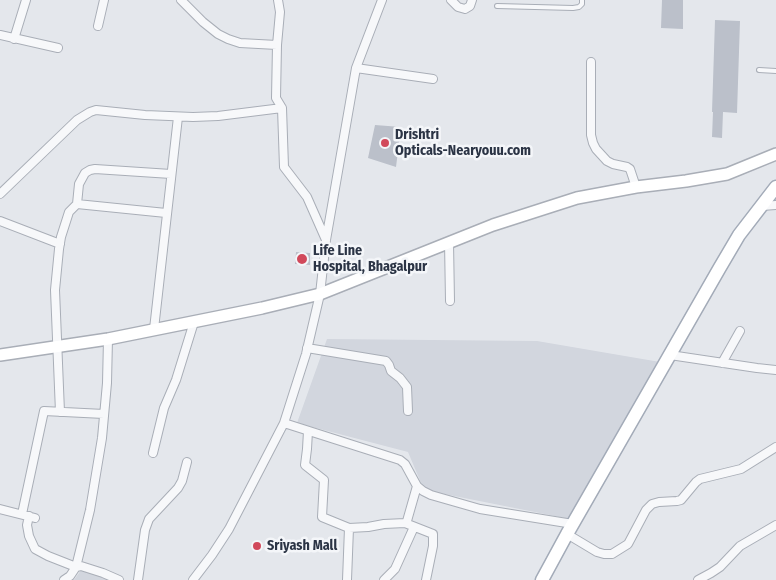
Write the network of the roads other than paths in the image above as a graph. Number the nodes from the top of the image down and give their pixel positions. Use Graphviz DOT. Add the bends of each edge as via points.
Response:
graph roads {
  1 [pos="26,0"];
  2 [pos="104,0"];
  3 [pos="181,0"];
  4 [pos="278,0"];
  5 [pos="382,0"];
  6 [pos="451,0"];
  7 [pos="472,0"];
  8 [pos="582,0"];
  9 [pos="497,6"];
  10 [pos="98,26"];
  11 [pos="0,35"];
  12 [pos="14,38"];
  13 [pos="277,45"];
  14 [pos="58,48"];
  15 [pos="591,62"];
  16 [pos="356,68"];
  17 [pos="759,70"];
  18 [pos="776,70"];
  19 [pos="433,79"];
  20 [pos="282,108"];
  21 [pos="178,117"];
  22 [pos="776,154"];
  23 [pos="171,174"];
  24 [pos="636,187"];
  25 [pos="776,187"];
  26 [pos="0,194"];
  27 [pos="77,204"];
  28 [pos="776,205"];
  29 [pos="762,206"];
  30 [pos="166,213"];
  31 [pos="0,221"];
  32 [pos="326,240"];
  33 [pos="450,242"];
  34 [pos="60,244"];
  35 [pos="320,294"];
  36 [pos="450,301"];
  37 [pos="194,322"];
  38 [pos="154,329"];
  39 [pos="740,331"];
  40 [pos="108,339"];
  41 [pos="58,347"];
  42 [pos="307,348"];
  43 [pos="0,355"];
  44 [pos="670,355"];
  45 [pos="722,363"];
  46 [pos="776,370"];
  47 [pos="408,411"];
  48 [pos="60,412"];
  49 [pos="104,414"];
  50 [pos="284,423"];
  51 [pos="308,431"];
  52 [pos="776,447"];
  53 [pos="154,453"];
  54 [pos="187,462"];
  55 [pos="417,486"];
  56 [pos="0,509"];
  57 [pos="29,516"];
  58 [pos="405,523"];
  59 [pos="776,526"];
  60 [pos="414,527"];
  61 [pos="349,528"];
  62 [pos="570,529"];
  63 [pos="76,567"];
  64 [pos="194,579"];
  65 [pos="64,580"];
  66 [pos="119,580"];
  67 [pos="138,580"];
  68 [pos="347,580"];
  69 [pos="384,580"];
  70 [pos="426,580"];
  71 [pos="542,580"];
  72 [pos="698,580"];
  1 -- 12 [label="street"];
  2 -- 10 [label="street"];
  3 -- 13 [label="street" via="228,40"];
  4 -- 13 [label="street"];
  5 -- 16 [label="street"];
  6 -- 7 [label="street" via="464,9"];
  8 -- 9 [label="lane" via="579,8"];
  11 -- 12 [label="street"];
  12 -- 14 [label="street"];
  13 -- 20 [label="street" via="276,98"];
  15 -- 24 [label="street" via="593,143 607,161 630,169"];
  16 -- 19 [label="street"];
  16 -- 32 [label="street"];
  17 -- 18 [label="lane"];
  20 -- 21 [label="street"];
  20 -- 32 [label="street" via="284,167 307,197"];
  21 -- 23 [label="street"];
  21 -- 26 [label="street" via="90,112 77,120"];
  22 -- 24 [label="main road" via="727,174"];
  23 -- 27 [label="street" via="90,170 80,184"];
  23 -- 30 [label="street"];
  24 -- 33 [label="main road" via="577,198"];
  25 -- 29 [label="main road"];
  27 -- 30 [label="street"];
  27 -- 34 [label="street" via="69,212"];
  28 -- 29 [label="street"];
  29 -- 44 [label="main road" via="739,234"];
  30 -- 38 [label="street"];
  31 -- 34 [label="street"];
  32 -- 35 [label="street"];
  33 -- 35 [label="main road"];
  33 -- 36 [label="street"];
  34 -- 41 [label="street" via="55,290"];
  35 -- 37 [label="main road"];
  35 -- 42 [label="street"];
  37 -- 38 [label="main road"];
  37 -- 53 [label="street" via="164,408"];
  38 -- 40 [label="main road"];
  39 -- 45 [label="street"];
  40 -- 41 [label="main road"];
  40 -- 49 [label="street"];
  41 -- 43 [label="main road"];
  41 -- 48 [label="street"];
  42 -- 47 [label="street" via="386,361 407,388"];
  42 -- 50 [label="street"];
  44 -- 45 [label="street"];
  44 -- 62 [label="main road"];
  45 -- 46 [label="street"];
  48 -- 49 [label="street"];
  48 -- 57 [label="street" via="44,411"];
  49 -- 63 [label="street" via="90,510"];
  50 -- 51 [label="street"];
  50 -- 64 [label="street" via="229,529"];
  51 -- 55 [label="street" via="400,460"];
  51 -- 61 [label="street" via="305,465 324,480 322,517"];
  52 -- 62 [label="street" via="741,469 700,479 677,502 652,504 628,544 612,554 598,552"];
  54 -- 67 [label="street" via="178,488 149,518"];
  55 -- 58 [label="street"];
  55 -- 62 [label="street" via="431,495 480,509"];
  56 -- 57 [label="street"];
  57 -- 63 [label="street" via="27,525 35,549"];
  58 -- 60 [label="street"];
  58 -- 61 [label="street"];
  59 -- 72 [label="street" via="740,546 720,567"];
  60 -- 69 [label="street" via="395,569"];
  60 -- 70 [label="street" via="433,534"];
  61 -- 68 [label="street"];
  62 -- 71 [label="main road"];
  63 -- 65 [label="street"];
  63 -- 66 [label="street"];
}
